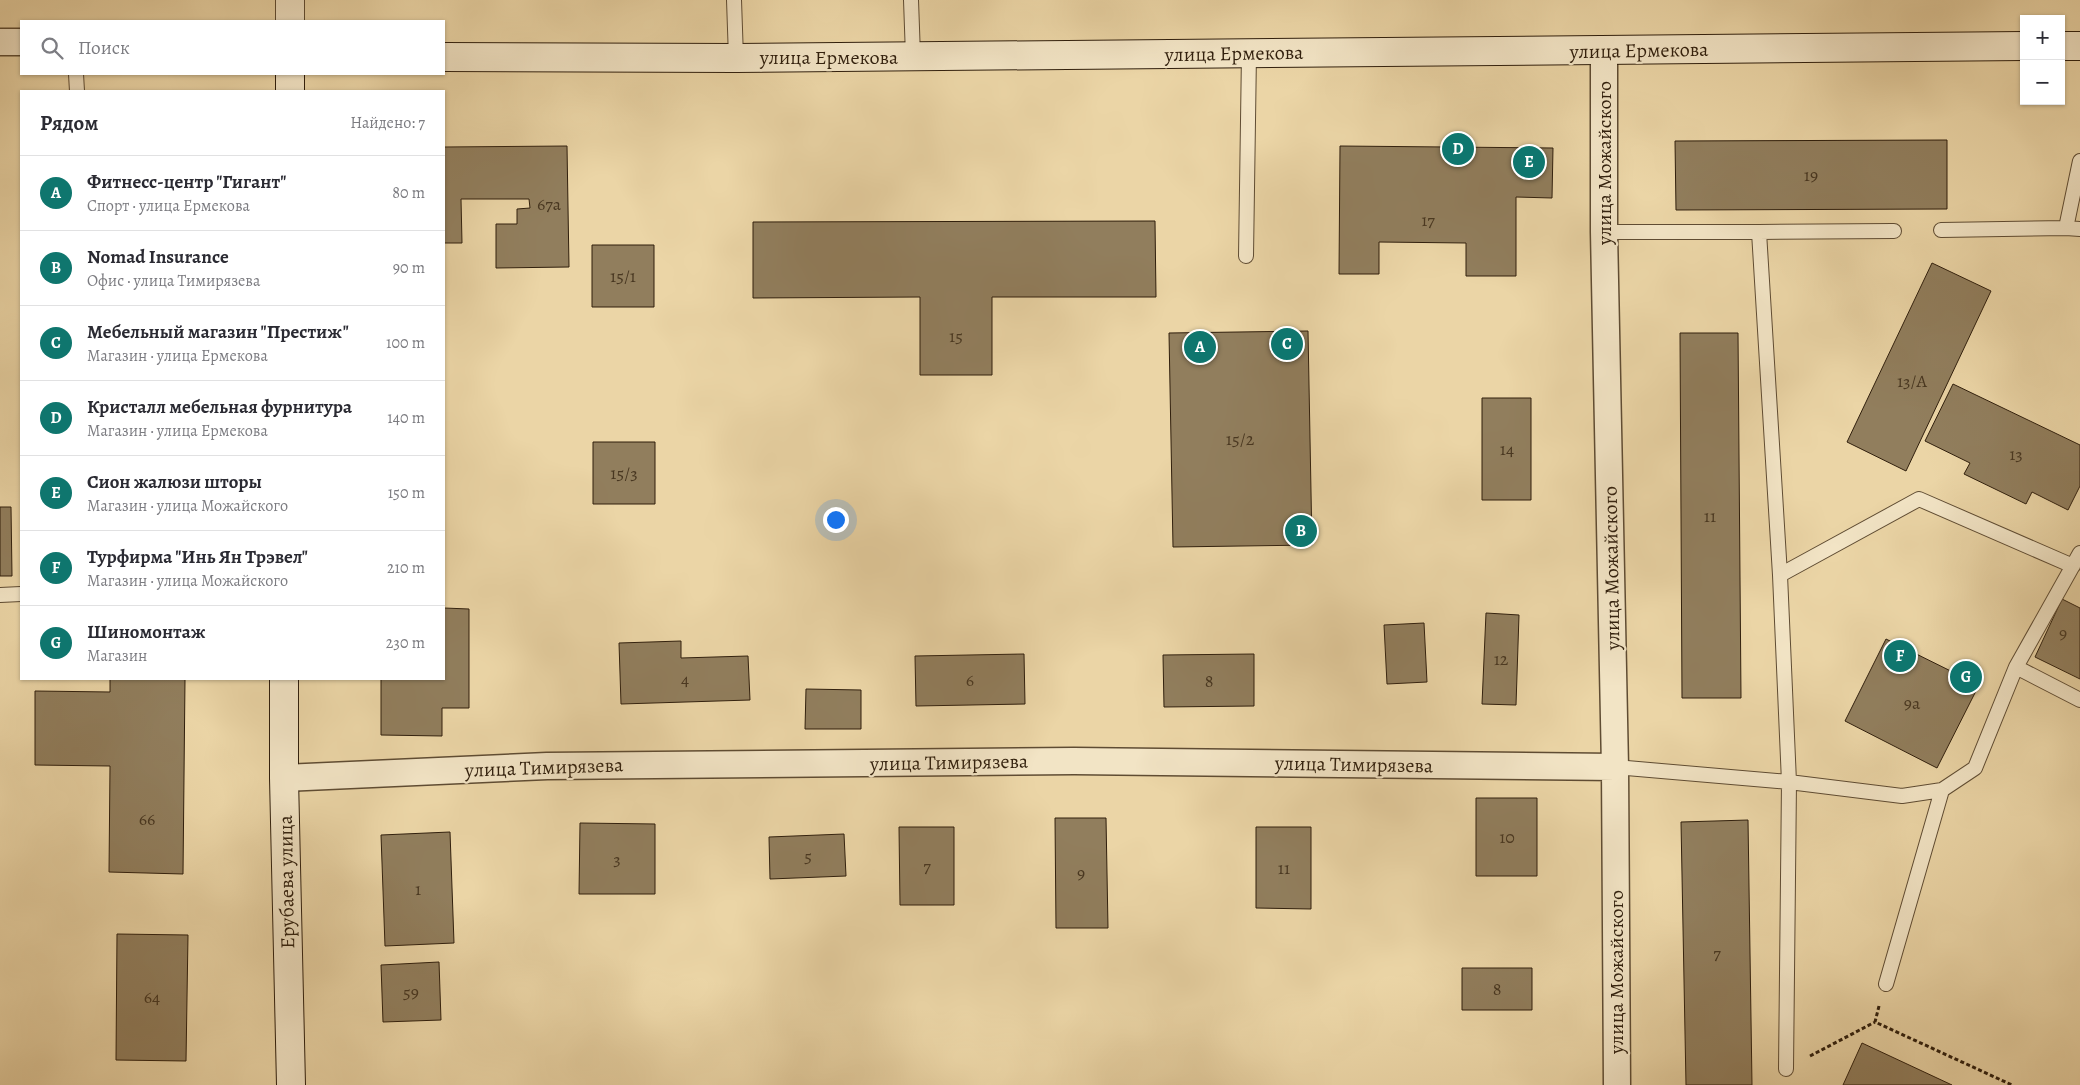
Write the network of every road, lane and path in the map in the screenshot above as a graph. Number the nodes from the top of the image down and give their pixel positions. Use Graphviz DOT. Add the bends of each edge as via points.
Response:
graph roads {
  1 [pos="290,0"];
  2 [pos="734,0"];
  3 [pos="911,0"];
  4 [pos="290,20"];
  5 [pos="0,42"];
  6 [pos="20,42"];
  7 [pos="2020,46"];
  8 [pos="2065,46"];
  9 [pos="2080,46"];
  10 [pos="1604,50"];
  11 [pos="1249,53"];
  12 [pos="913,56"];
  13 [pos="445,57"];
  14 [pos="736,58"];
  15 [pos="76,75"];
  16 [pos="290,75"];
  17 [pos="77,90"];
  18 [pos="290,90"];
  19 [pos="2080,161"];
  20 [pos="2073,229"];
  21 [pos="1941,230"];
  22 [pos="1894,231"];
  23 [pos="1604,232"];
  24 [pos="1759,232"];
  25 [pos="1246,256"];
  26 [pos="2080,553"];
  27 [pos="2073,566"];
  28 [pos="1780,575"];
  29 [pos="20,594"];
  30 [pos="0,595"];
  31 [pos="2016,667"];
  32 [pos="284,680"];
  33 [pos="2080,700"];
  34 [pos="1615,767"];
  35 [pos="284,778"];
  36 [pos="1789,782"];
  37 [pos="1942,790"];
  38 [pos="1886,984"];
  39 [pos="1875,1022"];
  40 [pos="1786,1069"];
  41 [pos="291,1085"];
  42 [pos="1617,1085"];
  43 [pos="2012,1085"];
  1 -- 4 [label="main road"];
  2 -- 14 [label="lane"];
  3 -- 12 [label="lane"];
  5 -- 6 [label="street"];
  7 -- 10 [label="main road, улица Ермекова"];
  8 -- 9 [label="main road"];
  10 -- 11 [label="main road, улица Ермекова"];
  10 -- 23 [label="street, улица Можайского"];
  11 -- 12 [label="main road, улица Ермекова"];
  11 -- 25 [label="lane"];
  12 -- 14 [label="main road, улица Ермекова"];
  13 -- 14 [label="main road, улица Ермекова"];
  15 -- 17 [label="lane"];
  16 -- 18 [label="main road"];
  19 -- 20 [label="lane"];
  20 -- 21 [label="lane"];
  22 -- 24 [label="lane"];
  23 -- 24 [label="lane"];
  23 -- 34 [label="street, улица Можайского"];
  24 -- 28 [label="lane"];
  26 -- 27 [label="lane"];
  27 -- 28 [label="lane" via="1919,499"];
  27 -- 31 [label="lane"];
  28 -- 36 [label="lane"];
  29 -- 30 [label="lane"];
  31 -- 33 [label="lane"];
  31 -- 37 [label="lane" via="1975,768"];
  32 -- 35 [label="main road, Ерубаева улица"];
  34 -- 35 [label="street, улица Тимирязева" via="1054,761 547,766"];
  34 -- 36 [label="lane"];
  34 -- 42 [label="street, улица Можайского"];
  35 -- 41 [label="main road, Ерубаева улица"];
  36 -- 37 [label="lane" via="1902,796"];
  36 -- 40 [label="lane"];
  37 -- 38 [label="lane"];
  38 -- 39 [label="path"];
  39 -- 40 [label="path"];
  39 -- 43 [label="path"];
}
